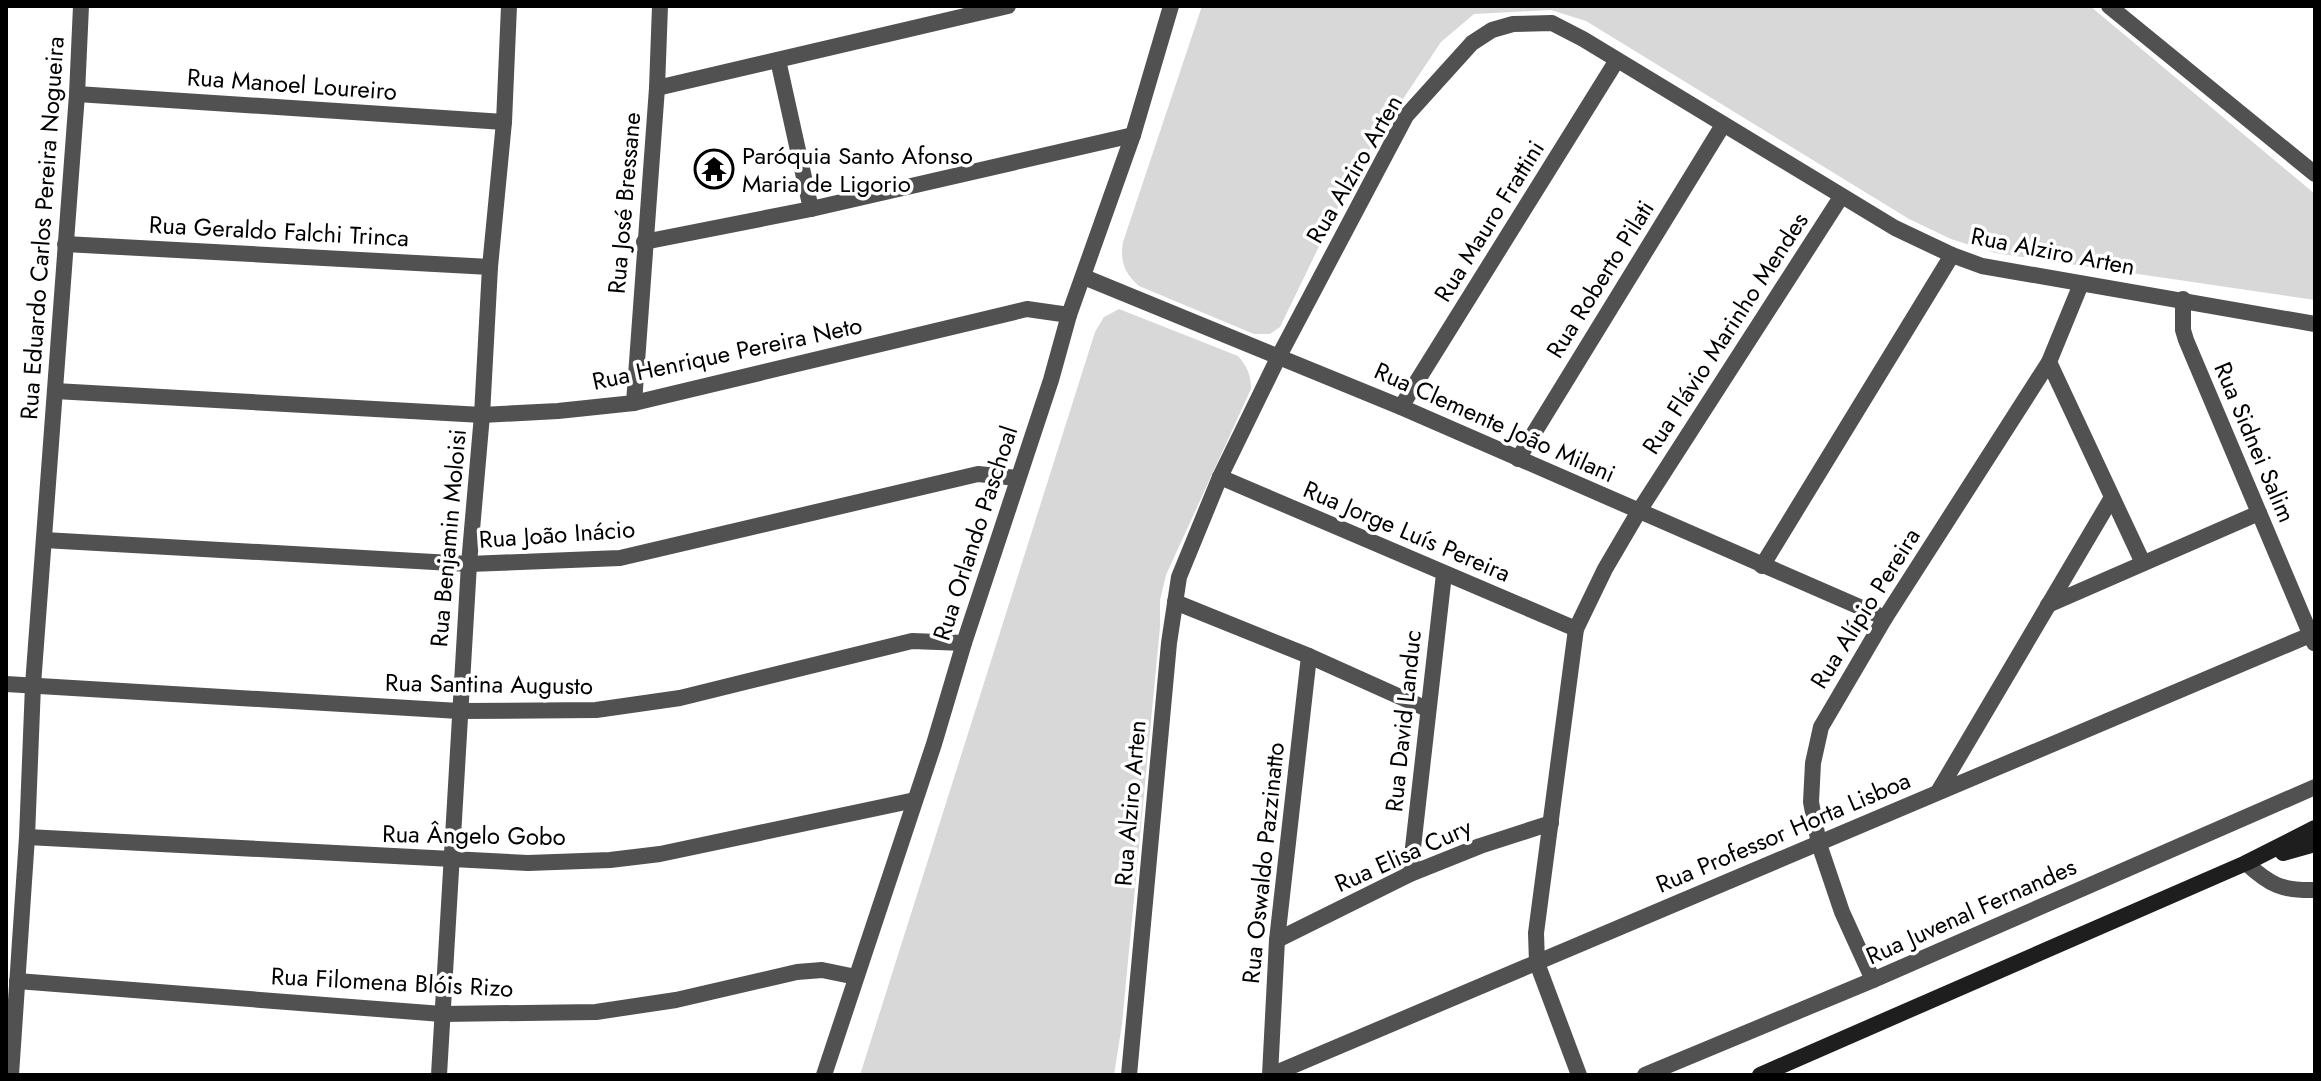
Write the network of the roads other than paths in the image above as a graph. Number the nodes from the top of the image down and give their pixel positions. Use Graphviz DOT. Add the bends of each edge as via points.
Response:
graph roads {
  1 [pos="81,6"];
  2 [pos="509,6"];
  3 [pos="660,6"];
  4 [pos="1008,6"];
  5 [pos="1171,6"];
  6 [pos="2109,6"];
  7 [pos="778,60"];
  8 [pos="1617,60"];
  9 [pos="657,88"];
  10 [pos="77,94"];
  11 [pos="504,122"];
  12 [pos="1723,125"];
  13 [pos="1133,135"];
  14 [pos="2315,174"];
  15 [pos="1841,197"];
  16 [pos="811,209"];
  17 [pos="644,242"];
  18 [pos="65,244"];
  19 [pos="1952,255"];
  20 [pos="490,267"];
  21 [pos="1084,277"];
  22 [pos="2081,284"];
  23 [pos="2183,299"];
  24 [pos="1069,315"];
  25 [pos="2315,324"];
  26 [pos="1279,356"];
  27 [pos="2049,362"];
  28 [pos="55,391"];
  29 [pos="634,403"];
  30 [pos="1401,407"];
  31 [pos="482,415"];
  32 [pos="1518,459"];
  33 [pos="1220,477"];
  34 [pos="1017,478"];
  35 [pos="2111,499"];
  36 [pos="1639,511"];
  37 [pos="2259,513"];
  38 [pos="44,540"];
  39 [pos="2143,563"];
  40 [pos="469,564"];
  41 [pos="1762,566"];
  42 [pos="1444,574"];
  43 [pos="1175,602"];
  44 [pos="2048,605"];
  45 [pos="1885,618"];
  46 [pos="1576,629"];
  47 [pos="2314,638"];
  48 [pos="964,643"];
  49 [pos="1309,656"];
  50 [pos="6,684"];
  51 [pos="33,685"];
  52 [pos="1427,709"];
  53 [pos="459,711"];
  54 [pos="2315,787"];
  55 [pos="1938,792"];
  56 [pos="915,800"];
  57 [pos="1551,823"];
  58 [pos="2315,828"];
  59 [pos="27,837"];
  60 [pos="1819,844"];
  61 [pos="2315,844"];
  62 [pos="451,861"];
  63 [pos="2246,863"];
  64 [pos="1410,874"];
  65 [pos="2315,890"];
  66 [pos="1277,940"];
  67 [pos="1537,963"];
  68 [pos="856,977"];
  69 [pos="1873,980"];
  70 [pos="17,981"];
  71 [pos="442,1014"];
  72 [pos="11,1075"];
  73 [pos="439,1075"];
  74 [pos="824,1075"];
  75 [pos="1129,1075"];
  76 [pos="1270,1075"];
  77 [pos="1579,1075"];
  78 [pos="1645,1075"];
  79 [pos="1760,1075"];
  1 -- 10 [label="street, Rua Eduardo Carlos Pereira Nogueira"];
  2 -- 11 [label="street, Rua Benjamin Moloisi"];
  3 -- 9 [label="street, Rua José Bressane"];
  4 -- 7 [label="street"];
  5 -- 13 [label="street, Rua Orlando Paschoal"];
  6 -- 14 [label="street"];
  7 -- 9 [label="street"];
  7 -- 16 [label="street"];
  8 -- 12 [label="street, Rua Alziro Arten"];
  8 -- 26 [label="street, Rua Alziro Arten" via="1552,23 1513,24 1472,43 1406,116"];
  8 -- 30 [label="street, Rua Mauro Frattini"];
  9 -- 17 [label="street, Rua José Bressane"];
  10 -- 11 [label="street, Rua Manoel Loureiro"];
  10 -- 18 [label="street, Rua Eduardo Carlos Pereira Nogueira"];
  11 -- 20 [label="street, Rua Benjamin Moloisi"];
  12 -- 15 [label="street, Rua Alziro Arten"];
  12 -- 32 [label="street, Rua Roberto Pilati"];
  13 -- 16 [label="street"];
  13 -- 21 [label="street, Rua Orlando Paschoal"];
  15 -- 19 [label="street, Rua Alziro Arten"];
  15 -- 36 [label="street, Rua Flávio Marinho Mendes"];
  16 -- 17 [label="street"];
  17 -- 29 [label="street, Rua José Bressane"];
  18 -- 20 [label="street, Rua Geraldo Falchi Trinca"];
  18 -- 28 [label="street, Rua Eduardo Carlos Pereira Nogueira"];
  19 -- 22 [label="street, Rua Alziro Arten" via="1982,266"];
  19 -- 41 [label="street"];
  20 -- 31 [label="street, Rua Benjamin Moloisi"];
  21 -- 24 [label="street, Rua Orlando Paschoal"];
  21 -- 26 [label="street, Rua Clemente João Milani"];
  22 -- 23 [label="street, Rua Alziro Arten"];
  22 -- 27 [label="street, Rua Alípio Pereira"];
  23 -- 25 [label="street, Rua Alziro Arten"];
  23 -- 37 [label="street, Rua Sidnei Salim" via="2186,340"];
  24 -- 29 [label="street, Rua Henrique Pereira Neto" via="1027,309"];
  24 -- 34 [label="street, Rua Orlando Paschoal"];
  26 -- 30 [label="street, Rua Clemente João Milani"];
  26 -- 33 [label="street, Rua Alziro Arten"];
  27 -- 35 [label="street"];
  27 -- 45 [label="street, Rua Alípio Pereira"];
  28 -- 31 [label="street, Rua Henrique Pereira Neto"];
  28 -- 38 [label="street, Rua Eduardo Carlos Pereira Nogueira"];
  29 -- 31 [label="street, Rua Henrique Pereira Neto"];
  30 -- 32 [label="street, Rua Clemente João Milani"];
  31 -- 40 [label="street, Rua Benjamin Moloisi"];
  32 -- 36 [label="street, Rua Clemente João Milani"];
  33 -- 42 [label="street, Rua Jorge Luís Pereira"];
  33 -- 43 [label="street, Rua Alziro Arten" via="1179,577"];
  34 -- 40 [label="street, Rua João Inácio" via="978,474 620,558"];
  34 -- 48 [label="street, Rua Orlando Paschoal"];
  35 -- 39 [label="street"];
  35 -- 44 [label="street"];
  36 -- 41 [label="street, Rua Clemente João Milani"];
  36 -- 46 [label="street, Rua Flávio Marinho Mendes"];
  37 -- 39 [label="street"];
  37 -- 47 [label="street, Rua Sidnei Salim"];
  38 -- 40 [label="street, Rua João Inácio"];
  38 -- 51 [label="street, Rua Eduardo Carlos Pereira Nogueira"];
  39 -- 44 [label="street"];
  40 -- 53 [label="street, Rua Benjamin Moloisi"];
  41 -- 45 [label="street, Rua Clemente João Milani"];
  42 -- 46 [label="street, Rua Jorge Luís Pereira"];
  42 -- 52 [label="street, Rua David Landuc"];
  43 -- 49 [label="street"];
  43 -- 75 [label="street, Rua Alziro Arten"];
  44 -- 55 [label="street"];
  45 -- 60 [label="street, Rua Alípio Pereira" via="1821,727 1811,802"];
  46 -- 57 [label="street, Rua Flávio Marinho Mendes"];
  47 -- 55 [label="street, Rua Professor Horta Lisboa"];
  48 -- 53 [label="street, Rua Santina Augusto" via="912,641 634,706"];
  48 -- 56 [label="street, Rua Orlando Paschoal"];
  49 -- 52 [label="street"];
  49 -- 66 [label="street, Rua Oswaldo Pazzinatto"];
  50 -- 51 [label="street, Rua Santina Augusto"];
  51 -- 53 [label="street, Rua Santina Augusto"];
  51 -- 59 [label="street, Rua Eduardo Carlos Pereira Nogueira"];
  52 -- 64 [label="street, Rua David Landuc"];
  53 -- 62 [label="street, Rua Benjamin Moloisi"];
  54 -- 69 [label="street, Rua Juvenal Fernandes"];
  55 -- 60 [label="street, Rua Professor Horta Lisboa"];
  56 -- 62 [label="street, Rua Ângelo Gobo" via="660,854 528,863"];
  56 -- 68 [label="street, Rua Orlando Paschoal"];
  57 -- 64 [label="street, Rua Elisa Cury"];
  57 -- 67 [label="street, Rua Flávio Marinho Mendes"];
  58 -- 63 [label="main road"];
  59 -- 62 [label="street, Rua Ângelo Gobo"];
  59 -- 70 [label="street, Rua Eduardo Carlos Pereira Nogueira"];
  60 -- 67 [label="street, Rua Professor Horta Lisboa"];
  60 -- 69 [label="street, Rua Alípio Pereira"];
  61 -- 63 [label="main road"];
  62 -- 71 [label="street, Rua Benjamin Moloisi"];
  63 -- 65 [label="street" via="2268,883"];
  63 -- 79 [label="main road"];
  64 -- 66 [label="street, Rua Elisa Cury"];
  66 -- 76 [label="street, Rua Oswaldo Pazzinatto"];
  67 -- 76 [label="street, Rua Professor Horta Lisboa"];
  67 -- 77 [label="street"];
  68 -- 71 [label="street, Rua Filomena Blóis Rizo" via="822,970 797,972 596,1012"];
  68 -- 74 [label="street, Rua Orlando Paschoal"];
  69 -- 78 [label="street, Rua Juvenal Fernandes"];
  70 -- 71 [label="street, Rua Filomena Blóis Rizo"];
  70 -- 72 [label="street, Rua Eduardo Carlos Pereira Nogueira"];
  71 -- 73 [label="street, Rua Benjamin Moloisi"];
}
